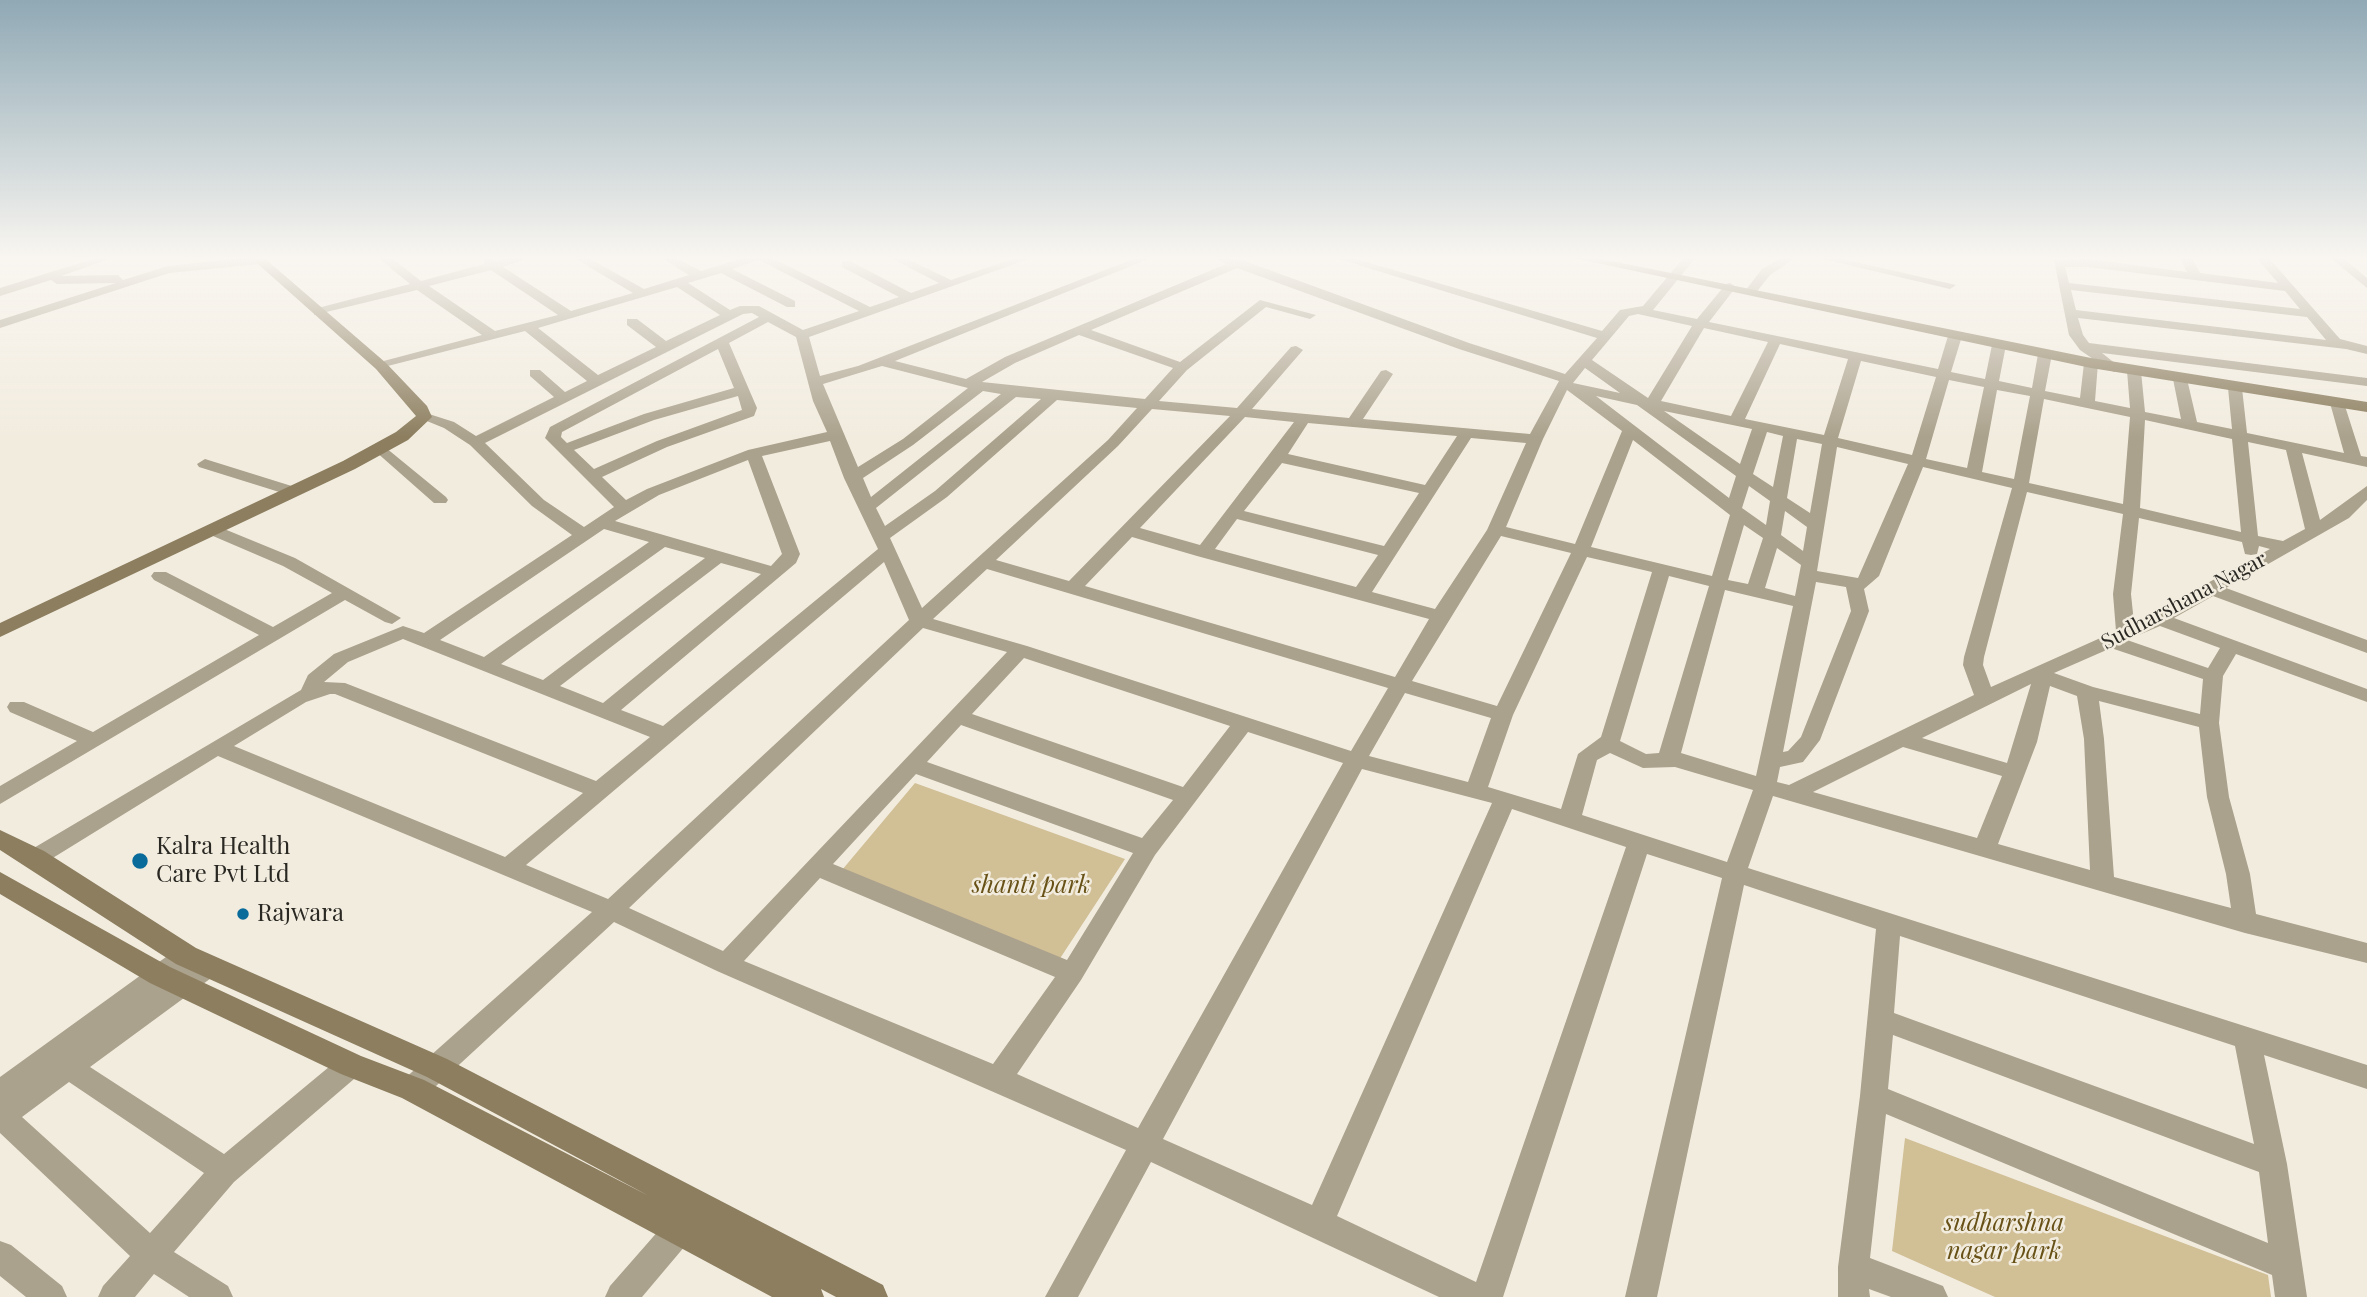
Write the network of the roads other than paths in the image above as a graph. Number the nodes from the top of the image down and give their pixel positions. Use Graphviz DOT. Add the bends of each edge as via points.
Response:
graph roads {
  1 [pos="23,317"];
  2 [pos="324,317"];
  3 [pos="465,317"];
  4 [pos="567,317"];
  5 [pos="726,317"];
  6 [pos="768,317"];
  7 [pos="857,317"];
  8 [pos="997,317"];
  9 [pos="1114,317"];
  10 [pos="1245,317"];
  11 [pos="1383,317"];
  12 [pos="1539,317"];
  13 [pos="1622,317"];
  14 [pos="1661,317"];
  15 [pos="1707,317"];
  16 [pos="1867,317"];
  17 [pos="2071,317"];
  18 [pos="2099,317"];
  19 [pos="2313,317"];
  20 [pos="632,322"];
  21 [pos="0,324"];
  22 [pos="1699,326"];
  23 [pos="528,327"];
  24 [pos="1080,331"];
  25 [pos="802,335"];
  26 [pos="493,336"];
  27 [pos="1605,336"];
  28 [pos="1955,336"];
  29 [pos="721,341"];
  30 [pos="1775,341"];
  31 [pos="1999,345"];
  32 [pos="2342,346"];
  33 [pos="665,347"];
  34 [pos="2085,347"];
  35 [pos="2367,349"];
  36 [pos="1296,350"];
  37 [pos="2045,354"];
  38 [pos="1856,356"];
  39 [pos="882,362"];
  40 [pos="1586,362"];
  41 [pos="2091,363"];
  42 [pos="381,366"];
  43 [pos="1182,367"];
  44 [pos="2114,368"];
  45 [pos="2134,371"];
  46 [pos="535,373"];
  47 [pos="1943,373"];
  48 [pos="1386,374"];
  49 [pos="2180,379"];
  50 [pos="596,381"];
  51 [pos="815,382"];
  52 [pos="2367,382"];
  53 [pos="1569,383"];
  54 [pos="974,385"];
  55 [pos="1992,385"];
  56 [pos="2235,388"];
  57 [pos="743,390"];
  58 [pos="1013,391"];
  59 [pos="1054,395"];
  60 [pos="2036,395"];
  61 [pos="563,398"];
  62 [pos="1148,403"];
  63 [pos="1650,403"];
  64 [pos="2337,403"];
  65 [pos="2087,405"];
  66 [pos="2367,407"];
  67 [pos="1686,411"];
  68 [pos="1241,414"];
  69 [pos="2138,415"];
  70 [pos="424,416"];
  71 [pos="1304,418"];
  72 [pos="1736,421"];
  73 [pos="1353,423"];
  74 [pos="1761,426"];
  75 [pos="2190,426"];
  76 [pos="1679,427"];
  77 [pos="1630,429"];
  78 [pos="1791,432"];
  79 [pos="1466,434"];
  80 [pos="835,435"];
  81 [pos="2238,436"];
  82 [pos="1535,439"];
  83 [pos="1830,441"];
  84 [pos="475,442"];
  85 [pos="2293,447"];
  86 [pos="380,448"];
  87 [pos="564,449"];
  88 [pos="753,453"];
  89 [pos="1278,457"];
  90 [pos="1665,457"];
  91 [pos="1918,460"];
  92 [pos="2360,461"];
  93 [pos="205,464"];
  94 [pos="1974,473"];
  95 [pos="592,476"];
  96 [pos="852,478"];
  97 [pos="1746,478"];
  98 [pos="2021,485"];
  99 [pos="1426,490"];
  100 [pos="292,491"];
  101 [pos="2367,491"];
  102 [pos="1778,499"];
  103 [pos="440,500"];
  104 [pos="867,507"];
  105 [pos="624,508"];
  106 [pos="2132,510"];
  107 [pos="1736,512"];
  108 [pos="1232,513"];
  109 [pos="602,523"];
  110 [pos="1815,525"];
  111 [pos="212,530"];
  112 [pos="1496,530"];
  113 [pos="1130,531"];
  114 [pos="2314,531"];
  115 [pos="584,535"];
  116 [pos="1772,537"];
  117 [pos="2252,539"];
  118 [pos="662,541"];
  119 [pos="883,544"];
  120 [pos="2285,547"];
  121 [pos="1581,549"];
  122 [pos="1203,552"];
  123 [pos="1390,553"];
  124 [pos="719,556"];
  125 [pos="984,562"];
  126 [pos="2250,567"];
  127 [pos="1807,569"];
  128 [pos="1662,570"];
  129 [pos="776,573"];
  130 [pos="160,576"];
  131 [pos="1721,583"];
  132 [pos="1854,583"];
  133 [pos="1074,587"];
  134 [pos="2211,589"];
  135 [pos="1755,591"];
  136 [pos="344,593"];
  137 [pos="1361,594"];
  138 [pos="1803,603"];
  139 [pos="1440,615"];
  140 [pos="392,618"];
  141 [pos="2159,619"];
  142 [pos="919,621"];
  143 [pos="0,631"];
  144 [pos="274,635"];
  145 [pos="2118,637"];
  146 [pos="425,641"];
  147 [pos="2231,646"];
  148 [pos="2367,647"];
  149 [pos="1020,650"];
  150 [pos="486,665"];
  151 [pos="2037,675"];
  152 [pos="2213,676"];
  153 [pos="1400,685"];
  154 [pos="545,688"];
  155 [pos="310,691"];
  156 [pos="2087,692"];
  157 [pos="2367,696"];
  158 [pos="1985,698"];
  159 [pos="17,707"];
  160 [pos="606,712"];
  161 [pos="1503,715"];
  162 [pos="959,717"];
  163 [pos="1244,723"];
  164 [pos="2211,732"];
  165 [pos="667,736"];
  166 [pos="1902,739"];
  167 [pos="94,740"];
  168 [pos="1609,744"];
  169 [pos="218,748"];
  170 [pos="1356,760"];
  171 [pos="1675,760"];
  172 [pos="1770,762"];
  173 [pos="913,765"];
  174 [pos="2014,772"];
  175 [pos="1765,788"];
  176 [pos="1476,790"];
  177 [pos="600,791"];
  178 [pos="1789,794"];
  179 [pos="0,796"];
  180 [pos="1186,796"];
  181 [pos="1505,800"];
  182 [pos="1569,820"];
  183 [pos="0,839"];
  184 [pos="1639,843"];
  185 [pos="1147,849"];
  186 [pos="1984,850"];
  187 [pos="35,858"];
  188 [pos="507,868"];
  189 [pos="819,868"];
  190 [pos="1735,873"];
  191 [pos="2102,881"];
  192 [pos="0,882"];
  193 [pos="611,909"];
  194 [pos="2245,923"];
  195 [pos="1889,924"];
  196 [pos="2367,953"];
  197 [pos="726,964"];
  198 [pos="185,970"];
  199 [pos="1072,973"];
  200 [pos="1881,1019"];
  201 [pos="2247,1037"];
  202 [pos="351,1065"];
  203 [pos="68,1067"];
  204 [pos="437,1068"];
  205 [pos="2367,1077"];
  206 [pos="998,1079"];
  207 [pos="413,1089"];
  208 [pos="1874,1096"];
  209 [pos="0,1109"];
  210 [pos="1143,1147"];
  211 [pos="2272,1164"];
  212 [pos="224,1172"];
  213 [pos="699,1206"];
  214 [pos="1319,1223"];
  215 [pos="678,1231"];
  216 [pos="150,1254"];
  217 [pos="0,1256"];
  218 [pos="2285,1265"];
  219 [pos="1854,1282"];
  220 [pos="1470,1296"];
  221 [pos="51,1297"];
  222 [pos="114,1297"];
  223 [pos="217,1297"];
  224 [pos="621,1297"];
  225 [pos="807,1297"];
  226 [pos="871,1297"];
  227 [pos="1061,1297"];
  228 [pos="1641,1297"];
  229 [pos="1932,1297"];
  230 [pos="2291,1297"];
  1 -- 21 [label="street"];
  2 -- 42 [label="street"];
  3 -- 26 [label="street"];
  4 -- 23 [label="street"];
  5 -- 33 [label="street"];
  6 -- 25 [label="street"];
  6 -- 29 [label="street"];
  7 -- 25 [label="street"];
  8 -- 39 [label="street"];
  9 -- 24 [label="street"];
  10 -- 43 [label="street"];
  11 -- 53 [label="street"];
  12 -- 27 [label="street"];
  13 -- 27 [label="street"];
  14 -- 22 [label="street"];
  15 -- 22 [label="street"];
  16 -- 28 [label="street"];
  17 -- 34 [label="street"];
  18 -- 32 [label="street"];
  19 -- 32 [label="street"];
  20 -- 33 [label="street"];
  22 -- 30 [label="street"];
  22 -- 63 [label="street"];
  23 -- 26 [label="street"];
  23 -- 50 [label="street"];
  24 -- 43 [label="street"];
  24 -- 54 [label="street" via="1010,360"];
  25 -- 51 [label="street"];
  26 -- 42 [label="street"];
  27 -- 40 [label="street"];
  28 -- 31 [label="street"];
  28 -- 47 [label="street"];
  29 -- 57 [label="street"];
  29 -- 87 [label="street" via="555,430 553,438"];
  30 -- 38 [label="street"];
  30 -- 72 [label="street"];
  31 -- 37 [label="street"];
  31 -- 55 [label="street"];
  32 -- 35 [label="street"];
  33 -- 50 [label="street"];
  34 -- 44 [label="street"];
  34 -- 52 [label="street"];
  36 -- 68 [label="street"];
  37 -- 41 [label="street"];
  37 -- 60 [label="street"];
  38 -- 47 [label="street"];
  38 -- 83 [label="street"];
  39 -- 51 [label="street"];
  39 -- 54 [label="street"];
  40 -- 53 [label="street"];
  40 -- 63 [label="street"];
  41 -- 44 [label="street"];
  41 -- 65 [label="street"];
  42 -- 70 [label="street"];
  43 -- 62 [label="street"];
  44 -- 45 [label="street"];
  45 -- 49 [label="street"];
  45 -- 69 [label="street"];
  46 -- 61 [label="street"];
  47 -- 55 [label="street"];
  47 -- 91 [label="street"];
  48 -- 73 [label="street"];
  49 -- 56 [label="street"];
  49 -- 75 [label="street"];
  50 -- 61 [label="street"];
  51 -- 80 [label="street"];
  53 -- 63 [label="street"];
  53 -- 77 [label="street"];
  53 -- 82 [label="street"];
  54 -- 58 [label="street"];
  54 -- 96 [label="street" via="908,442"];
  55 -- 60 [label="street"];
  55 -- 94 [label="street"];
  56 -- 64 [label="street"];
  56 -- 81 [label="street"];
  57 -- 87 [label="street" via="649,417"];
  57 -- 95 [label="street" via="751,408 744,416 662,444"];
  58 -- 59 [label="street"];
  58 -- 104 [label="street"];
  59 -- 62 [label="street"];
  59 -- 119 [label="street"];
  60 -- 65 [label="street"];
  60 -- 98 [label="street"];
  61 -- 84 [label="street"];
  62 -- 68 [label="street"];
  62 -- 125 [label="street" via="1112,443"];
  63 -- 67 [label="street"];
  63 -- 76 [label="street"];
  64 -- 66 [label="street"];
  64 -- 92 [label="street"];
  65 -- 69 [label="street"];
  67 -- 72 [label="street"];
  67 -- 76 [label="street"];
  68 -- 71 [label="street"];
  68 -- 113 [label="street"];
  69 -- 75 [label="street"];
  69 -- 106 [label="street"];
  70 -- 84 [label="street"];
  70 -- 86 [label="street"];
  71 -- 73 [label="street"];
  71 -- 89 [label="street"];
  72 -- 74 [label="street"];
  73 -- 79 [label="street"];
  74 -- 78 [label="street"];
  74 -- 97 [label="street"];
  75 -- 81 [label="street"];
  76 -- 90 [label="street"];
  76 -- 97 [label="street"];
  77 -- 90 [label="street"];
  77 -- 121 [label="street"];
  78 -- 83 [label="street"];
  78 -- 102 [label="street"];
  79 -- 82 [label="street"];
  79 -- 99 [label="street"];
  80 -- 88 [label="street"];
  80 -- 96 [label="street"];
  81 -- 85 [label="street"];
  81 -- 117 [label="street"];
  82 -- 112 [label="street"];
  83 -- 91 [label="street"];
  83 -- 110 [label="street"];
  84 -- 115 [label="street" via="538,503"];
  85 -- 92 [label="street"];
  85 -- 114 [label="street"];
  86 -- 100 [label="street"];
  86 -- 103 [label="street"];
  87 -- 95 [label="street"];
  88 -- 105 [label="street" via="688,476"];
  88 -- 129 [label="street" via="791,554"];
  89 -- 99 [label="street"];
  89 -- 108 [label="street"];
  90 -- 107 [label="street"];
  91 -- 94 [label="street"];
  91 -- 132 [label="street" via="1870,576 1862,584"];
  93 -- 100 [label="street"];
  94 -- 98 [label="street"];
  95 -- 105 [label="street"];
  96 -- 104 [label="street"];
  97 -- 102 [label="street"];
  97 -- 107 [label="street"];
  98 -- 106 [label="street"];
  98 -- 158 [label="street" via="1974,657"];
  99 -- 123 [label="street"];
  100 -- 111 [label="street"];
  101 -- 114 [label="street, Sudharshana Nagar" via="2343,514"];
  102 -- 110 [label="street"];
  102 -- 116 [label="street"];
  104 -- 119 [label="street"];
  105 -- 109 [label="street"];
  106 -- 117 [label="street"];
  106 -- 145 [label="street"];
  107 -- 116 [label="street"];
  107 -- 131 [label="street"];
  108 -- 122 [label="street"];
  108 -- 123 [label="street"];
  109 -- 115 [label="street"];
  109 -- 118 [label="street"];
  110 -- 127 [label="street"];
  111 -- 136 [label="street" via="289,562"];
  111 -- 143 [label="street"];
  112 -- 121 [label="street"];
  112 -- 139 [label="street"];
  113 -- 122 [label="street"];
  113 -- 133 [label="street"];
  114 -- 120 [label="street, Sudharshana Nagar"];
  115 -- 146 [label="street"];
  116 -- 127 [label="street"];
  116 -- 135 [label="street"];
  117 -- 120 [label="street"];
  117 -- 126 [label="street"];
  118 -- 124 [label="street"];
  118 -- 150 [label="street"];
  119 -- 142 [label="street"];
  119 -- 165 [label="street"];
  120 -- 126 [label="street, Sudharshana Nagar"];
  121 -- 128 [label="street"];
  121 -- 161 [label="street"];
  122 -- 137 [label="street"];
  123 -- 137 [label="street"];
  124 -- 129 [label="street"];
  124 -- 154 [label="street"];
  125 -- 133 [label="street"];
  125 -- 142 [label="street"];
  126 -- 134 [label="street, Sudharshana Nagar"];
  127 -- 132 [label="street"];
  127 -- 138 [label="street"];
  128 -- 131 [label="street"];
  128 -- 168 [label="street"];
  129 -- 160 [label="street"];
  130 -- 144 [label="street"];
  131 -- 135 [label="street"];
  131 -- 171 [label="street" via="1670,746"];
  132 -- 172 [label="street" via="1860,611 1810,740 1795,757"];
  133 -- 153 [label="street"];
  134 -- 141 [label="street, Sudharshana Nagar"];
  134 -- 148 [label="street"];
  135 -- 138 [label="street"];
  136 -- 140 [label="street"];
  136 -- 144 [label="street"];
  137 -- 139 [label="street"];
  138 -- 172 [label="street"];
  139 -- 153 [label="street"];
  141 -- 145 [label="street, Sudharshana Nagar"];
  141 -- 147 [label="street"];
  142 -- 149 [label="street"];
  142 -- 193 [label="street"];
  144 -- 167 [label="street"];
  145 -- 151 [label="street, Sudharshana Nagar"];
  145 -- 152 [label="street"];
  146 -- 150 [label="street"];
  146 -- 155 [label="street" via="403,632 341,658 315,678"];
  147 -- 152 [label="street"];
  147 -- 157 [label="street"];
  149 -- 162 [label="street"];
  149 -- 163 [label="street"];
  150 -- 154 [label="street"];
  151 -- 156 [label="street"];
  151 -- 158 [label="street, Sudharshana Nagar"];
  151 -- 174 [label="street" via="2026,742"];
  152 -- 164 [label="street"];
  153 -- 161 [label="street"];
  153 -- 170 [label="street"];
  154 -- 160 [label="street"];
  155 -- 169 [label="street"];
  155 -- 177 [label="street" via="338,688"];
  156 -- 164 [label="street"];
  156 -- 191 [label="street"];
  158 -- 166 [label="street, Sudharshana Nagar"];
  159 -- 167 [label="street"];
  160 -- 165 [label="street"];
  161 -- 176 [label="street"];
  162 -- 173 [label="street"];
  162 -- 180 [label="street"];
  163 -- 170 [label="street"];
  163 -- 180 [label="street"];
  164 -- 194 [label="street" via="2218,797"];
  165 -- 177 [label="street"];
  166 -- 174 [label="street"];
  166 -- 178 [label="street, Sudharshana Nagar"];
  167 -- 179 [label="street"];
  168 -- 171 [label="street" via="1643,761"];
  168 -- 182 [label="street" via="1589,754"];
  169 -- 187 [label="street"];
  169 -- 188 [label="street"];
  170 -- 176 [label="street"];
  170 -- 210 [label="street"];
  171 -- 175 [label="street"];
  172 -- 175 [label="street"];
  173 -- 185 [label="street"];
  173 -- 189 [label="street"];
  174 -- 186 [label="street"];
  175 -- 178 [label="street"];
  175 -- 190 [label="street"];
  176 -- 181 [label="street"];
  177 -- 188 [label="street"];
  178 -- 186 [label="street"];
  180 -- 185 [label="street"];
  181 -- 182 [label="street"];
  181 -- 214 [label="street"];
  182 -- 184 [label="street"];
  183 -- 187 [label="street"];
  184 -- 190 [label="street"];
  184 -- 220 [label="street"];
  185 -- 199 [label="street"];
  186 -- 191 [label="street"];
  187 -- 198 [label="street"];
  188 -- 193 [label="street"];
  189 -- 197 [label="street"];
  189 -- 199 [label="street"];
  190 -- 195 [label="street"];
  190 -- 228 [label="street"];
  191 -- 194 [label="street"];
  192 -- 198 [label="street"];
  193 -- 197 [label="street"];
  193 -- 204 [label="street"];
  194 -- 196 [label="street"];
  195 -- 200 [label="street"];
  195 -- 201 [label="street"];
  197 -- 206 [label="street"];
  198 -- 202 [label="street"];
  198 -- 203 [label="street"];
  198 -- 204 [label="street"];
  198 -- 209 [label="street"];
  199 -- 206 [label="street"];
  200 -- 208 [label="street"];
  200 -- 211 [label="street"];
  201 -- 205 [label="street"];
  201 -- 211 [label="street"];
  202 -- 207 [label="street"];
  202 -- 212 [label="street"];
  203 -- 209 [label="street"];
  203 -- 212 [label="street"];
  204 -- 207 [label="street"];
  204 -- 213 [label="street"];
  206 -- 210 [label="street"];
  207 -- 215 [label="street"];
  208 -- 218 [label="street"];
  208 -- 219 [label="street"];
  209 -- 216 [label="street"];
  210 -- 214 [label="street"];
  210 -- 227 [label="street"];
  211 -- 218 [label="street"];
  212 -- 216 [label="street"];
  213 -- 215 [label="street"];
  213 -- 226 [label="street"];
  214 -- 220 [label="street"];
  215 -- 224 [label="street"];
  215 -- 225 [label="street"];
  216 -- 222 [label="street"];
  216 -- 223 [label="street"];
  217 -- 221 [label="street"];
  218 -- 230 [label="street"];
  219 -- 229 [label="street"];
}
